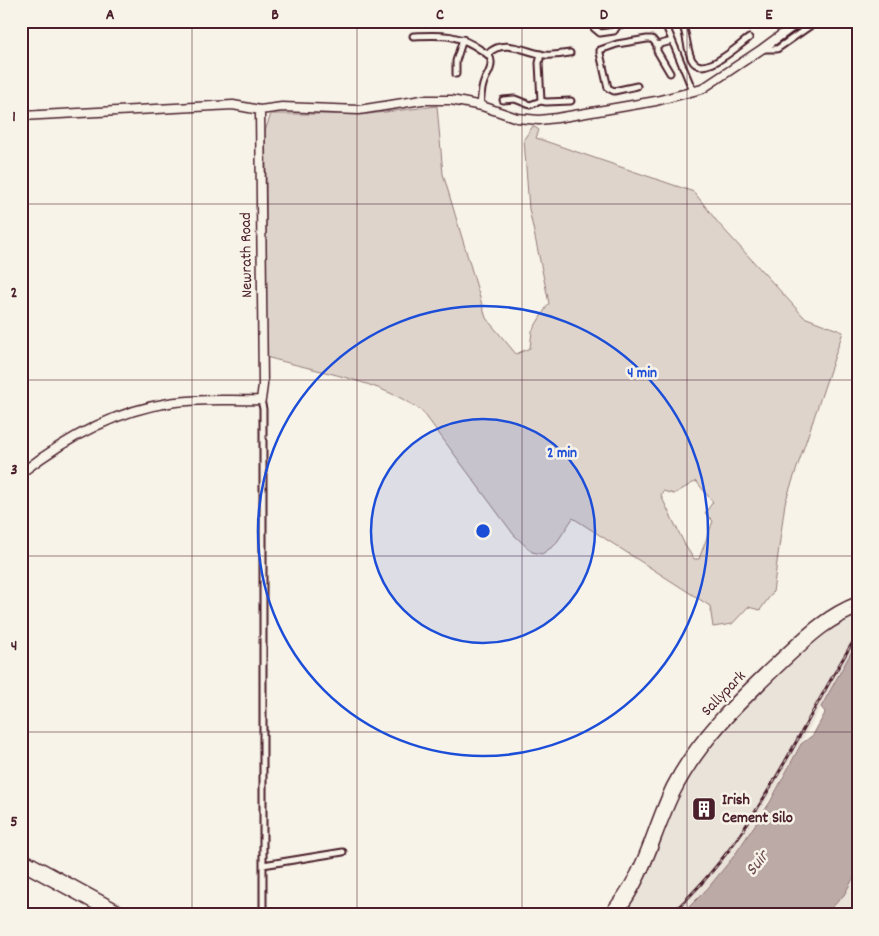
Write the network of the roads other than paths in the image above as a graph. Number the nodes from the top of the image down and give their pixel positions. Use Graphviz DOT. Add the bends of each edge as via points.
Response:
graph roads {
  1 [pos="592,21"];
  2 [pos="644,21"];
  3 [pos="672,21"];
  4 [pos="681,21"];
  5 [pos="799,21"];
  6 [pos="817,21"];
  7 [pos="665,23"];
  8 [pos="806,30"];
  9 [pos="614,31"];
  10 [pos="413,36"];
  11 [pos="749,38"];
  12 [pos="463,39"];
  13 [pos="672,41"];
  14 [pos="617,44"];
  15 [pos="657,45"];
  16 [pos="762,49"];
  17 [pos="570,53"];
  18 [pos="488,54"];
  19 [pos="541,54"];
  20 [pos="670,73"];
  21 [pos="456,74"];
  22 [pos="637,86"];
  23 [pos="693,91"];
  24 [pos="503,100"];
  25 [pos="541,101"];
  26 [pos="571,101"];
  27 [pos="480,106"];
  28 [pos="260,110"];
  29 [pos="21,116"];
  30 [pos="262,400"];
  31 [pos="21,473"];
  32 [pos="858,601"];
  33 [pos="858,610"];
  34 [pos="652,842"];
  35 [pos="342,852"];
  36 [pos="21,856"];
  37 [pos="21,865"];
  38 [pos="263,865"];
  39 [pos="113,915"];
  40 [pos="128,915"];
  41 [pos="263,915"];
  42 [pos="607,915"];
  43 [pos="617,915"];
  1 -- 9 [label="street" via="596,32"];
  2 -- 9 [label="street" via="618,25"];
  3 -- 7 [label="street"];
  4 -- 11 [label="street" via="689,55 701,68 724,57"];
  5 -- 8 [label="street"];
  5 -- 16 [label="street"];
  6 -- 8 [label="street"];
  7 -- 13 [label="street"];
  8 -- 16 [label="street" via="777,49"];
  9 -- 14 [label="street"];
  10 -- 12 [label="street"];
  12 -- 18 [label="street"];
  12 -- 21 [label="street" via="456,61"];
  13 -- 15 [label="street"];
  13 -- 23 [label="street"];
  14 -- 15 [label="street" via="652,39"];
  14 -- 22 [label="street" via="600,50 608,88 614,91"];
  15 -- 20 [label="street" via="657,51"];
  16 -- 23 [label="street" via="711,83"];
  17 -- 19 [label="street"];
  18 -- 19 [label="street" via="496,47 520,47"];
  18 -- 27 [label="street" via="491,66 484,82"];
  19 -- 25 [label="street"];
  23 -- 27 [label="street" via="640,104 539,120 516,118"];
  24 -- 25 [label="street" via="515,99 530,105"];
  25 -- 26 [label="street"];
  27 -- 28 [label="street" via="434,99 359,110 282,107"];
  28 -- 29 [label="street" via="227,105"];
  28 -- 30 [label="street, Newrath Road"];
  30 -- 31 [label="street" via="198,400 130,411 74,437"];
  30 -- 38 [label="street"];
  32 -- 34 [label="street, Sallypark" via="812,627 722,713 679,771 661,808"];
  33 -- 34 [label="street, Sallypark" via="821,630 721,726 682,781"];
  34 -- 42 [label="street" via="623,895"];
  34 -- 43 [label="street" via="638,884"];
  35 -- 38 [label="street"];
  36 -- 40 [label="street"];
  37 -- 39 [label="street"];
  38 -- 41 [label="street"];
}
